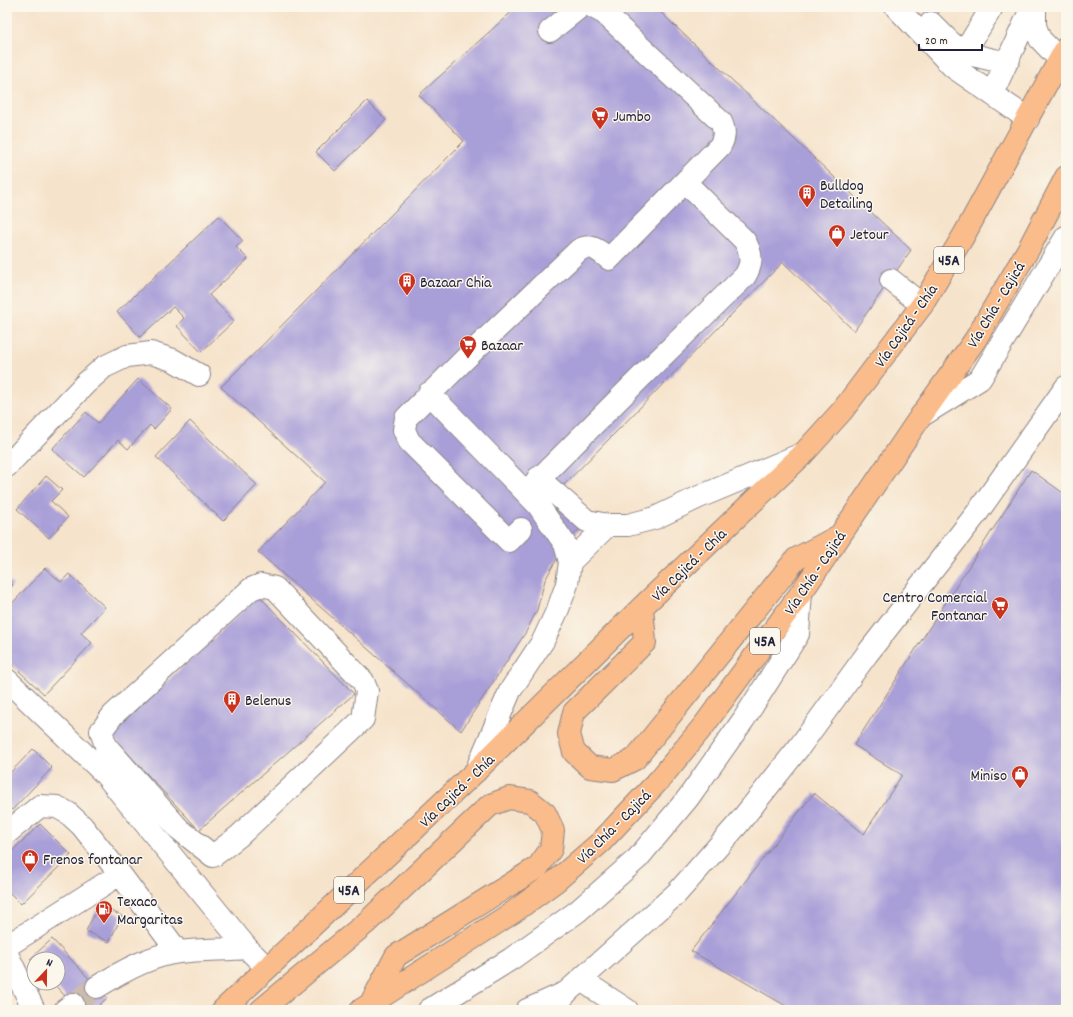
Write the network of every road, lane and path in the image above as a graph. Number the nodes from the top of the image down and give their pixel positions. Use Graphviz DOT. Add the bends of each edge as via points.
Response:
graph roads {
  1 [pos="580,7"];
  2 [pos="594,7"];
  3 [pos="896,7"];
  4 [pos="916,7"];
  5 [pos="992,7"];
  6 [pos="1032,7"];
  7 [pos="1035,7"];
  8 [pos="550,31"];
  9 [pos="1063,54"];
  10 [pos="1009,59"];
  11 [pos="959,60"];
  12 [pos="992,94"];
  13 [pos="1028,118"];
  14 [pos="1066,177"];
  15 [pos="686,182"];
  16 [pos="1066,237"];
  17 [pos="891,280"];
  18 [pos="922,305"];
  19 [pos="199,375"];
  20 [pos="1066,388"];
  21 [pos="429,393"];
  22 [pos="921,416"];
  23 [pos="803,454"];
  24 [pos="7,466"];
  25 [pos="532,485"];
  26 [pos="608,525"];
  27 [pos="521,529"];
  28 [pos="839,535"];
  29 [pos="570,562"];
  30 [pos="801,593"];
  31 [pos="642,607"];
  32 [pos="7,680"];
  33 [pos="476,771"];
  34 [pos="172,822"];
  35 [pos="7,833"];
  36 [pos="157,838"];
  37 [pos="120,874"];
  38 [pos="7,946"];
  39 [pos="247,948"];
  40 [pos="178,952"];
  41 [pos="7,954"];
  42 [pos="267,968"];
  43 [pos="574,986"];
  44 [pos="97,987"];
  45 [pos="366,1007"];
  46 [pos="34,1010"];
  47 [pos="223,1010"];
  48 [pos="261,1010"];
  49 [pos="429,1010"];
  50 [pos="527,1010"];
  51 [pos="552,1010"];
  52 [pos="627,1010"];
  1 -- 8 [label="street"];
  2 -- 15 [label="street" via="604,13 721,122 724,134 720,146"];
  3 -- 11 [label="street"];
  4 -- 11 [label="street" via="950,41"];
  5 -- 11 [label="street"];
  6 -- 10 [label="street"];
  7 -- 9 [label="street" via="1035,26 1040,39"];
  9 -- 13 [label="highway, Vía Cajicá - Chía / 45A"];
  10 -- 11 [label="street"];
  10 -- 12 [label="street"];
  11 -- 12 [label="street"];
  12 -- 13 [label="street"];
  13 -- 18 [label="highway, Vía Cajicá - Chía / 45A" via="964,235"];
  14 -- 22 [label="highway, Vía Chía - Cajicá / 45A" via="1029,248 975,340"];
  15 -- 21 [label="street" via="609,259 595,248 579,250"];
  15 -- 25 [label="street" via="744,240 751,254 749,270"];
  16 -- 22 [label="street" via="980,379"];
  17 -- 18 [label="street"];
  18 -- 23 [label="highway, Vía Cajicá - Chía / 45A" via="842,411"];
  19 -- 24 [label="street" via="174,360 151,353 127,356 104,367 86,383"];
  20 -- 43 [label="street" via="977,513 738,824 677,893"];
  21 -- 25 [label="street"];
  21 -- 27 [label="street" via="406,418 404,430 409,441 509,541"];
  22 -- 28 [label="highway, Vía Chía - Cajicá / 45A"];
  23 -- 26 [label="street" via="655,518 628,525"];
  23 -- 31 [label="highway, Vía Cajicá - Chía / 45A"];
  25 -- 26 [label="street" via="587,521"];
  25 -- 29 [label="street" via="538,505 565,544"];
  26 -- 29 [label="street"];
  28 -- 30 [label="highway, Vía Chía - Cajicá / 45A"];
  28 -- 31 [label="highway" via="796,559 635,759 613,770 590,767 574,752 569,734 574,712 645,642"];
  29 -- 33 [label="street" via="567,584 558,609 543,641 510,691"];
  30 -- 45 [label="highway, Vía Chía - Cajicá / 45A" via="700,730 660,779 601,842 556,881 512,913"];
  30 -- 49 [label="street" via="798,634 744,719 688,798 638,858 578,911 511,959"];
  31 -- 33 [label="highway, Vía Cajicá - Chía / 45A"];
  32 -- 36 [label="street" via="104,773"];
  33 -- 42 [label="highway, Vía Cajicá - Chía / 45A"];
  34 -- 34 [label="street" via="213,856 239,836 363,718 367,691 364,681 275,588 261,585 251,590 114,715 101,731 106,746"];
  34 -- 36 [label="street"];
  35 -- 37 [label="street" via="40,806 57,807 82,826"];
  36 -- 39 [label="street"];
  37 -- 38 [label="street"];
  37 -- 40 [label="street"];
  39 -- 40 [label="street"];
  39 -- 42 [label="street"];
  40 -- 44 [label="street" via="149,960"];
  41 -- 46 [label="street"];
  42 -- 47 [label="highway, Vía Cajicá - Chía / 45A"];
  43 -- 50 [label="street"];
  43 -- 51 [label="street"];
  43 -- 52 [label="street"];
  45 -- 48 [label="highway" via="396,956 538,867 551,850 552,830 545,813 530,801 509,798 490,805 366,923"];
}
